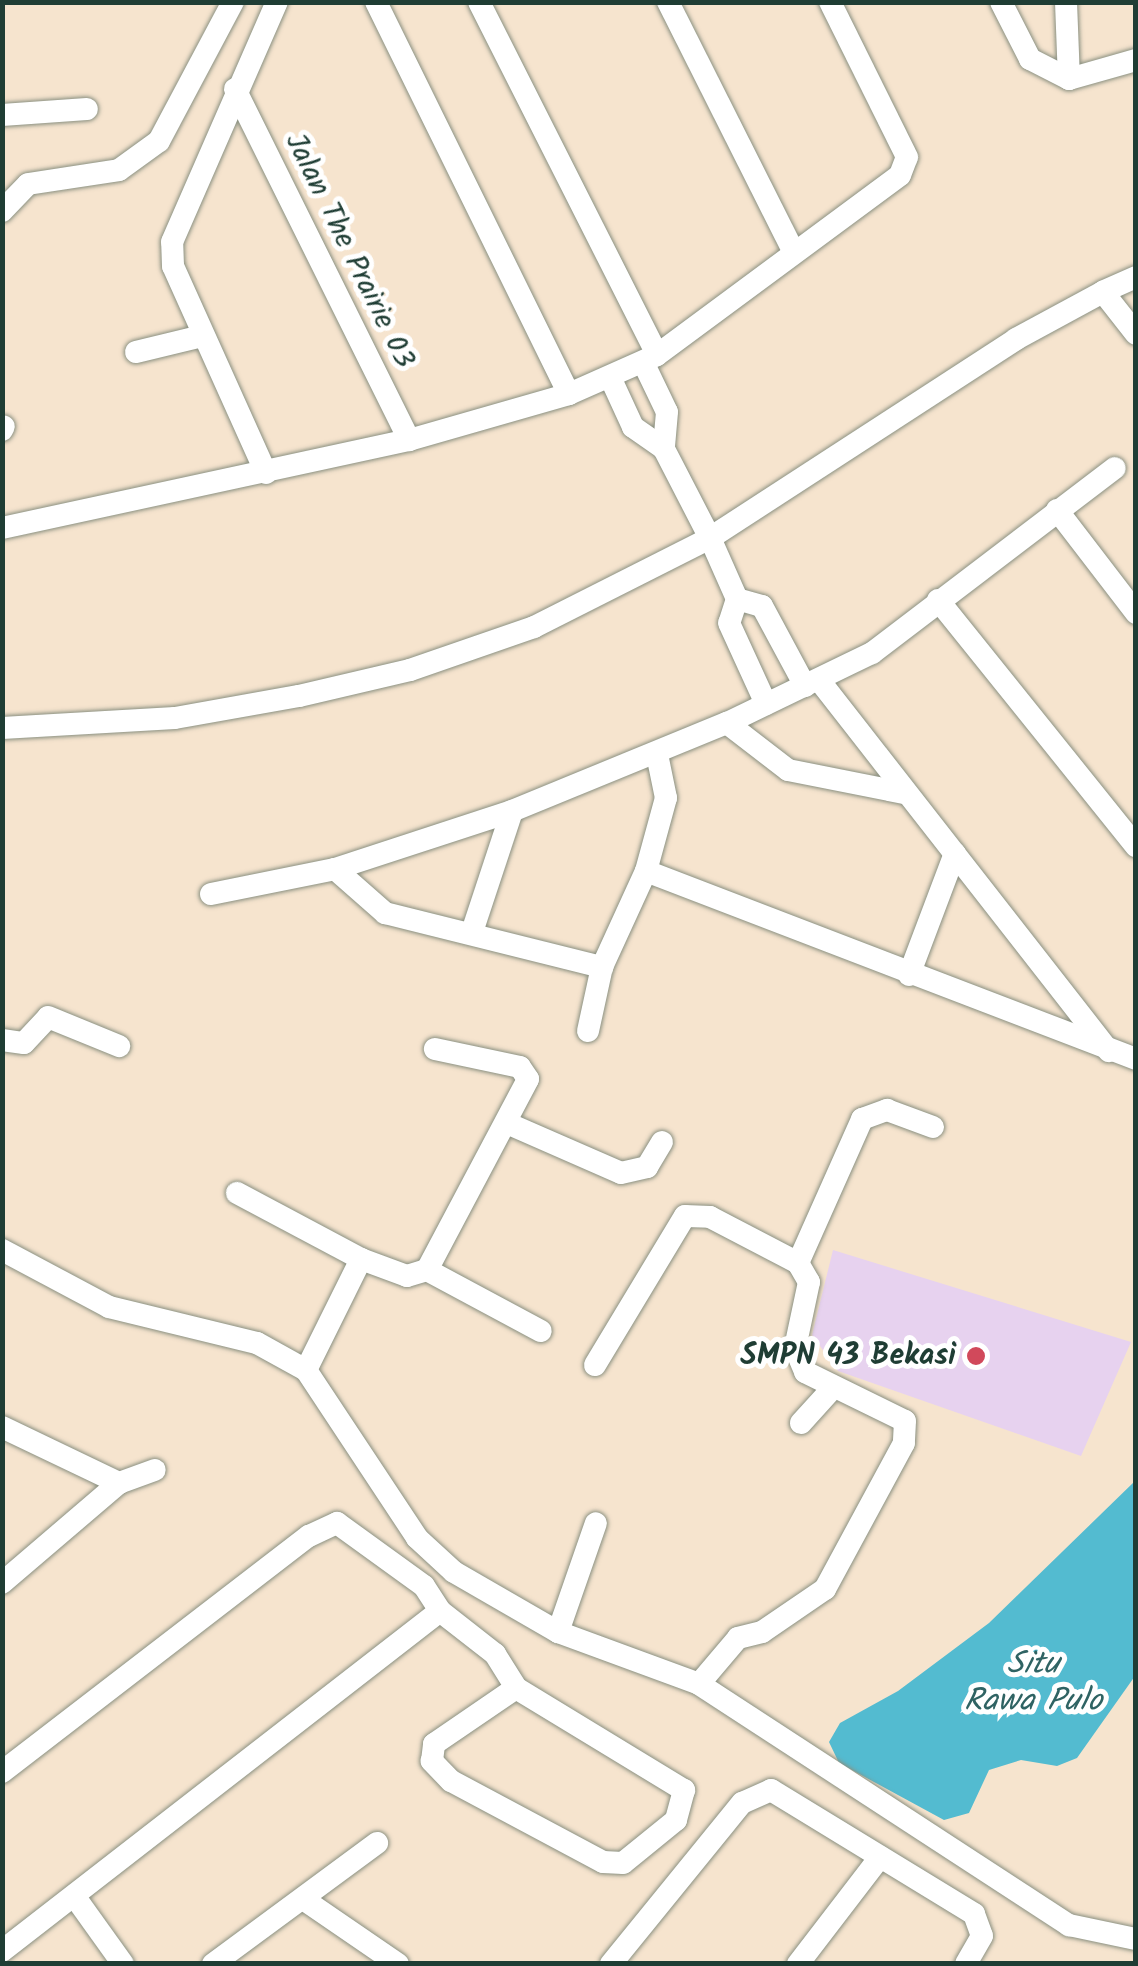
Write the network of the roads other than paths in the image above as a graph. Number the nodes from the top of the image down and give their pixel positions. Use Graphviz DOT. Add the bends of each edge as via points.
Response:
graph roads {
  1 [pos="233,2"];
  2 [pos="277,2"];
  3 [pos="376,2"];
  4 [pos="479,2"];
  5 [pos="668,2"];
  6 [pos="830,2"];
  7 [pos="1001,2"];
  8 [pos="1066,2"];
  9 [pos="1136,60"];
  10 [pos="1069,80"];
  11 [pos="234,89"];
  12 [pos="87,109"];
  13 [pos="2,116"];
  14 [pos="2,211"];
  15 [pos="794,252"];
  16 [pos="1136,277"];
  17 [pos="1102,292"];
  18 [pos="1136,334"];
  19 [pos="202,336"];
  20 [pos="136,352"];
  21 [pos="650,358"];
  22 [pos="610,377"];
  23 [pos="569,394"];
  24 [pos="409,440"];
  25 [pos="664,449"];
  26 [pos="1115,468"];
  27 [pos="266,473"];
  28 [pos="1057,510"];
  29 [pos="2,528"];
  30 [pos="710,538"];
  31 [pos="737,599"];
  32 [pos="938,600"];
  33 [pos="1136,612"];
  34 [pos="812,683"];
  35 [pos="766,704"];
  36 [pos="727,723"];
  37 [pos="2,728"];
  38 [pos="657,754"];
  39 [pos="904,793"];
  40 [pos="512,810"];
  41 [pos="1136,846"];
  42 [pos="954,854"];
  43 [pos="335,869"];
  44 [pos="646,870"];
  45 [pos="211,894"];
  46 [pos="472,932"];
  47 [pos="602,967"];
  48 [pos="909,974"];
  49 [pos="588,1031"];
  50 [pos="2,1040"];
  51 [pos="119,1046"];
  52 [pos="436,1049"];
  53 [pos="1124,1057"];
  54 [pos="509,1124"];
  55 [pos="933,1127"];
  56 [pos="662,1142"];
  57 [pos="237,1193"];
  58 [pos="2,1250"];
  59 [pos="360,1259"];
  60 [pos="798,1263"];
  61 [pos="427,1270"];
  62 [pos="541,1331"];
  63 [pos="595,1365"];
  64 [pos="306,1370"];
  65 [pos="831,1390"];
  66 [pos="801,1423"];
  67 [pos="2,1427"];
  68 [pos="155,1470"];
  69 [pos="119,1483"];
  70 [pos="596,1523"];
  71 [pos="2,1583"];
  72 [pos="440,1611"];
  73 [pos="558,1632"];
  74 [pos="699,1684"];
  75 [pos="516,1688"];
  76 [pos="2,1772"];
  77 [pos="377,1843"];
  78 [pos="880,1857"];
  79 [pos="76,1897"];
  80 [pos="303,1899"];
  81 [pos="1136,1940"];
  82 [pos="2,1951"];
  83 [pos="380,1958"];
  84 [pos="123,1964"];
  85 [pos="213,1964"];
  86 [pos="398,1964"];
  87 [pos="610,1964"];
  88 [pos="798,1964"];
  89 [pos="966,1964"];
  1 -- 14 [label="street" via="159,140 119,170 28,184"];
  2 -- 11 [label="street"];
  3 -- 23 [label="street"];
  4 -- 21 [label="street"];
  5 -- 15 [label="street"];
  6 -- 15 [label="street" via="907,157 900,175"];
  7 -- 10 [label="street" via="1030,59"];
  8 -- 10 [label="street"];
  9 -- 10 [label="street"];
  11 -- 19 [label="street" via="172,242 172,266"];
  11 -- 24 [label="street, Jalan The Prairie 03"];
  12 -- 13 [label="street"];
  15 -- 21 [label="street"];
  16 -- 17 [label="street"];
  17 -- 18 [label="street"];
  17 -- 30 [label="street" via="988,357"];
  19 -- 20 [label="street"];
  19 -- 27 [label="street"];
  21 -- 22 [label="street"];
  21 -- 25 [label="street" via="667,412"];
  22 -- 23 [label="street"];
  22 -- 25 [label="street" via="633,427"];
  23 -- 24 [label="street"];
  24 -- 27 [label="street"];
  25 -- 30 [label="street"];
  26 -- 28 [label="street"];
  27 -- 29 [label="street"];
  28 -- 32 [label="street"];
  28 -- 33 [label="street"];
  30 -- 31 [label="street"];
  30 -- 37 [label="street" via="534,627 362,684 175,718"];
  31 -- 34 [label="street" via="762,606"];
  31 -- 35 [label="street" via="729,623"];
  32 -- 34 [label="street" via="872,654"];
  32 -- 41 [label="street"];
  34 -- 35 [label="street"];
  34 -- 39 [label="street"];
  35 -- 36 [label="street"];
  36 -- 38 [label="street"];
  36 -- 39 [label="street" via="788,770"];
  38 -- 40 [label="street"];
  38 -- 44 [label="street" via="666,798"];
  39 -- 42 [label="street"];
  40 -- 43 [label="street"];
  40 -- 46 [label="street"];
  42 -- 48 [label="street"];
  42 -- 53 [label="street"];
  43 -- 45 [label="street"];
  43 -- 46 [label="street" via="375,908"];
  44 -- 47 [label="street"];
  44 -- 48 [label="street"];
  46 -- 47 [label="street"];
  47 -- 49 [label="street"];
  48 -- 53 [label="street"];
  50 -- 51 [label="street" via="24,1043 48,1017"];
  52 -- 54 [label="street" via="526,1071"];
  54 -- 56 [label="street" via="631,1174 646,1167"];
  54 -- 61 [label="street"];
  55 -- 60 [label="street" via="887,1110 862,1119"];
  57 -- 59 [label="street"];
  58 -- 64 [label="street" via="109,1307 257,1343"];
  59 -- 61 [label="street" via="407,1276"];
  59 -- 64 [label="street"];
  60 -- 63 [label="street" via="710,1218 685,1216"];
  60 -- 65 [label="street" via="810,1282 795,1348 804,1372"];
  61 -- 62 [label="street"];
  64 -- 73 [label="street" via="417,1538 454,1572"];
  65 -- 66 [label="street"];
  65 -- 74 [label="street" via="898,1414 905,1421 904,1443 825,1589 762,1632 738,1638"];
  67 -- 69 [label="street"];
  68 -- 69 [label="street"];
  69 -- 71 [label="street"];
  70 -- 73 [label="street"];
  72 -- 75 [label="street" via="495,1654"];
  72 -- 76 [label="street" via="424,1586 337,1524 308,1536"];
  72 -- 79 [label="street"];
  73 -- 74 [label="street"];
  74 -- 81 [label="street" via="1069,1925"];
  75 -- 75 [label="street" via="684,1790 676,1820 623,1863 603,1862 450,1781 432,1761 434,1744"];
  77 -- 80 [label="street"];
  78 -- 87 [label="street" via="782,1793 754,1794"];
  78 -- 88 [label="street"];
  78 -- 89 [label="street" via="974,1914 982,1930"];
  79 -- 82 [label="street"];
  79 -- 84 [label="street"];
  80 -- 83 [label="street"];
  80 -- 85 [label="street"];
  83 -- 86 [label="street"];
}
